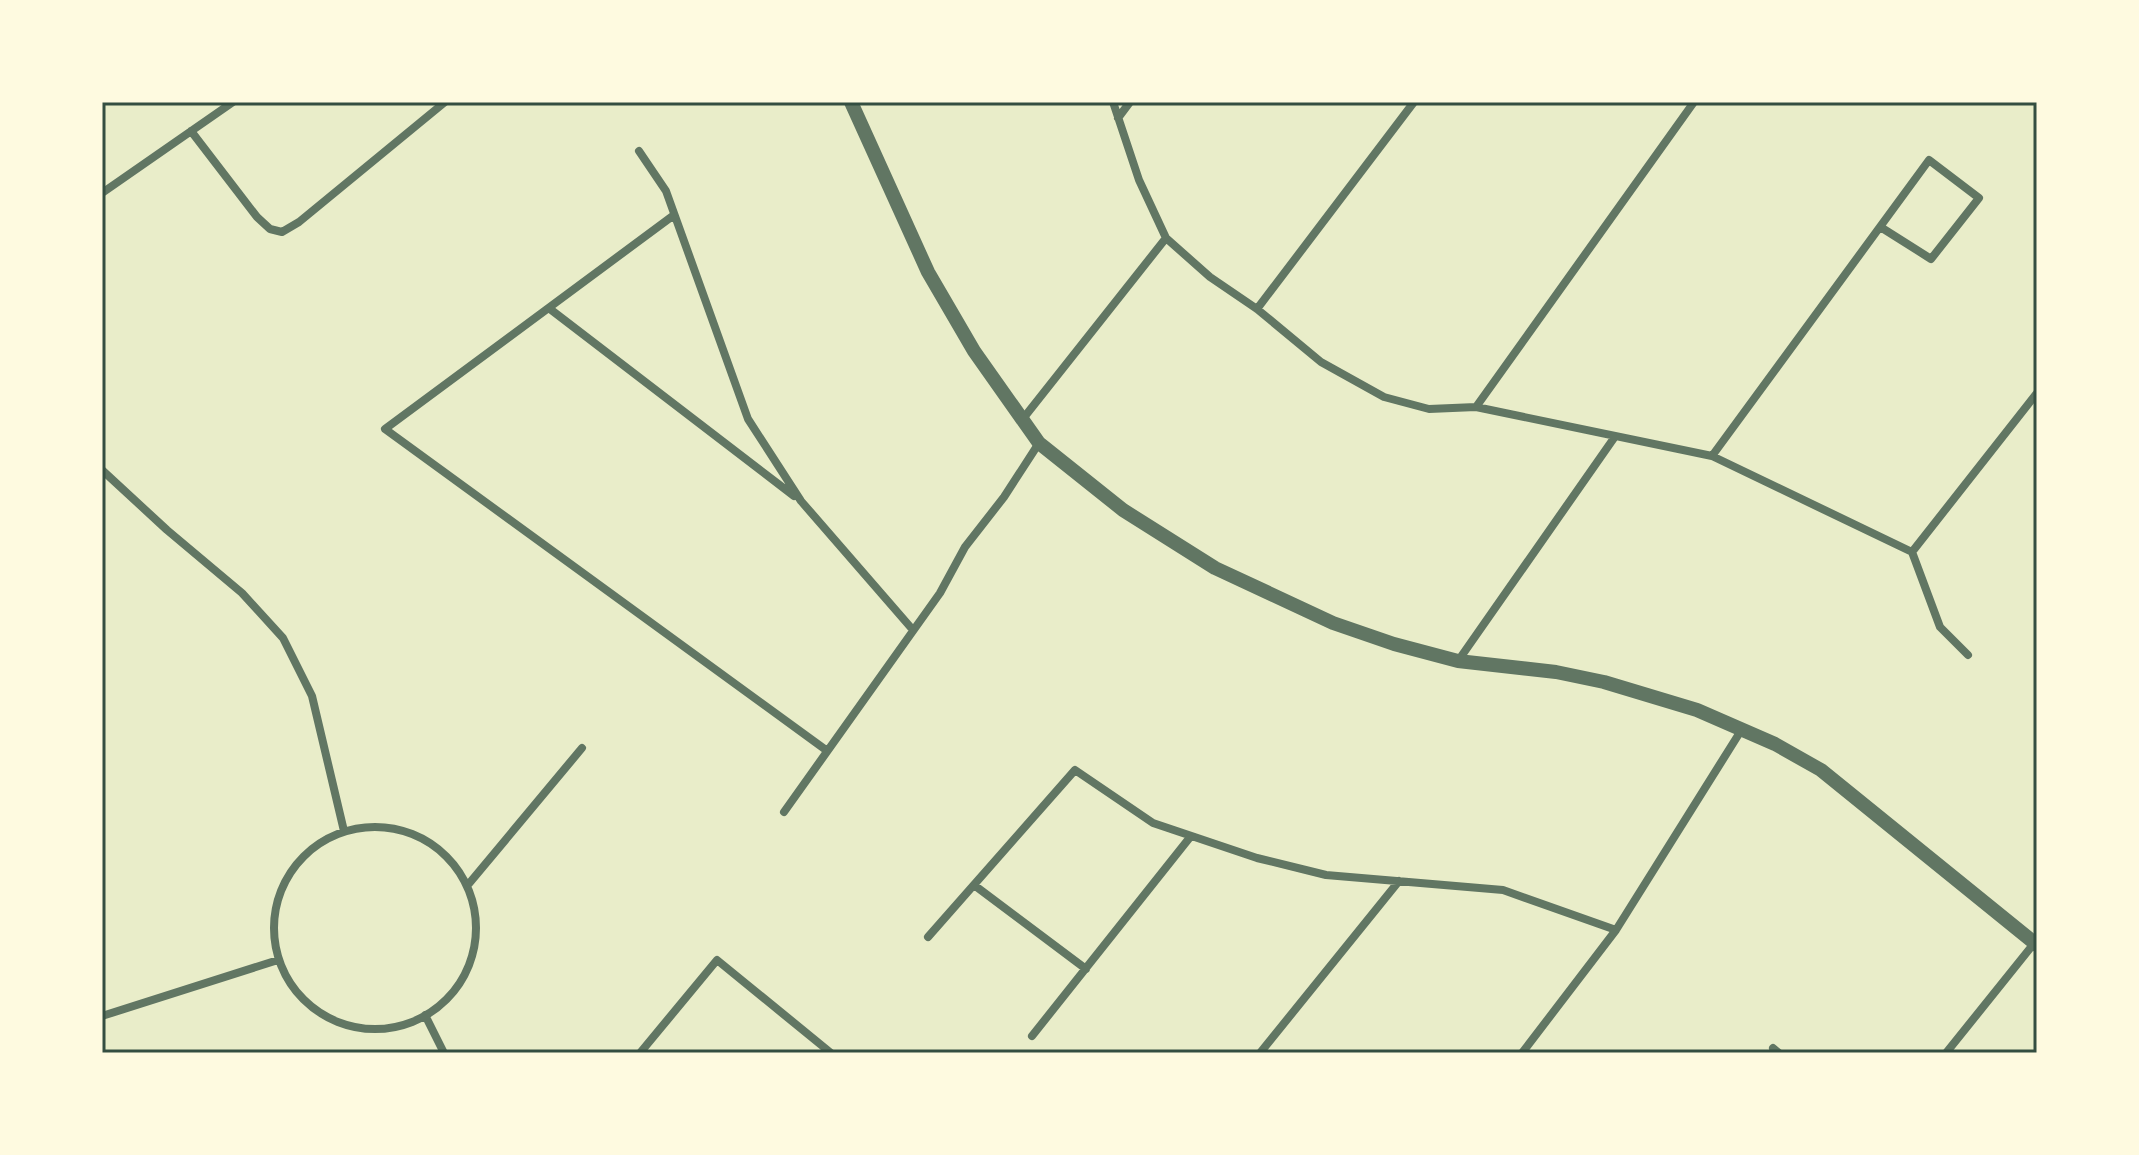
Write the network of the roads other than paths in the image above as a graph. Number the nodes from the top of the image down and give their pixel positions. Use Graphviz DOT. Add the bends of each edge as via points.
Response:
graph roads {
  1 [pos="233,102"];
  2 [pos="445,102"];
  3 [pos="851,102"];
  4 [pos="1113,102"];
  5 [pos="1130,102"];
  6 [pos="1414,102"];
  7 [pos="1694,102"];
  8 [pos="1118,118"];
  9 [pos="191,131"];
  10 [pos="639,151"];
  11 [pos="102,193"];
  12 [pos="674,215"];
  13 [pos="1882,228"];
  14 [pos="1166,238"];
  15 [pos="550,309"];
  16 [pos="1257,309"];
  17 [pos="2037,393"];
  18 [pos="1476,407"];
  19 [pos="1022,420"];
  20 [pos="1614,438"];
  21 [pos="1039,443"];
  22 [pos="1712,456"];
  23 [pos="102,470"];
  24 [pos="801,501"];
  25 [pos="1912,552"];
  26 [pos="913,630"];
  27 [pos="1968,655"];
  28 [pos="1458,661"];
  29 [pos="1742,729"];
  30 [pos="582,748"];
  31 [pos="826,750"];
  32 [pos="784,812"];
  33 [pos="344,831"];
  34 [pos="1191,836"];
  35 [pos="1399,881"];
  36 [pos="974,885"];
  37 [pos="467,886"];
  38 [pos="1616,930"];
  39 [pos="928,937"];
  40 [pos="2036,943"];
  41 [pos="278,960"];
  42 [pos="1086,969"];
  43 [pos="425,1015"];
  44 [pos="102,1016"];
  45 [pos="1032,1036"];
  46 [pos="444,1053"];
  47 [pos="640,1053"];
  48 [pos="831,1053"];
  49 [pos="1260,1053"];
  50 [pos="1522,1053"];
  51 [pos="1946,1053"];
  1 -- 9 [label="street"];
  2 -- 9 [label="street" via="282,232 257,217"];
  3 -- 19 [label="street" via="928,272"];
  4 -- 8 [label="street"];
  5 -- 8 [label="street"];
  6 -- 16 [label="street"];
  7 -- 18 [label="street"];
  8 -- 14 [label="street"];
  9 -- 11 [label="street"];
  10 -- 12 [label="street" via="666,191"];
  12 -- 15 [label="street"];
  12 -- 24 [label="street" via="748,419"];
  13 -- 13 [label="street" via="1929,160 1979,198 1931,259"];
  13 -- 22 [label="street"];
  14 -- 16 [label="street"];
  14 -- 19 [label="street"];
  15 -- 24 [label="street"];
  15 -- 31 [label="street" via="385,429"];
  16 -- 18 [label="street" via="1321,362 1384,397 1429,409"];
  17 -- 25 [label="street"];
  18 -- 20 [label="street"];
  19 -- 21 [label="street"];
  20 -- 22 [label="street"];
  20 -- 28 [label="street"];
  21 -- 26 [label="street"];
  21 -- 28 [label="street" via="1123,510 1215,568 1333,623"];
  22 -- 25 [label="street"];
  23 -- 33 [label="street" via="242,593 283,638 312,696"];
  24 -- 26 [label="street"];
  25 -- 27 [label="street" via="1940,627"];
  26 -- 31 [label="street"];
  28 -- 29 [label="street" via="1604,682"];
  29 -- 38 [label="street"];
  29 -- 40 [label="street" via="1821,770"];
  30 -- 37 [label="street"];
  31 -- 32 [label="street"];
  33 -- 37 [label="street" via="379,826 413,833 443,851"];
  33 -- 41 [label="street" via="315,845 292,868 278,897 273,929"];
  34 -- 35 [label="street" via="1326,875"];
  34 -- 36 [label="street" via="1153,823 1075,770"];
  34 -- 42 [label="street"];
  35 -- 38 [label="street" via="1503,890"];
  35 -- 49 [label="street"];
  36 -- 39 [label="street"];
  36 -- 42 [label="street"];
  37 -- 43 [label="street" via="476,912 476,947 463,980"];
  38 -- 50 [label="street"];
  40 -- 51 [label="street"];
  41 -- 43 [label="street" via="293,989 316,1011 346,1025 378,1030"];
  41 -- 44 [label="street"];
  42 -- 45 [label="street"];
  43 -- 46 [label="street"];
  47 -- 48 [label="street" via="717,960"];
}
